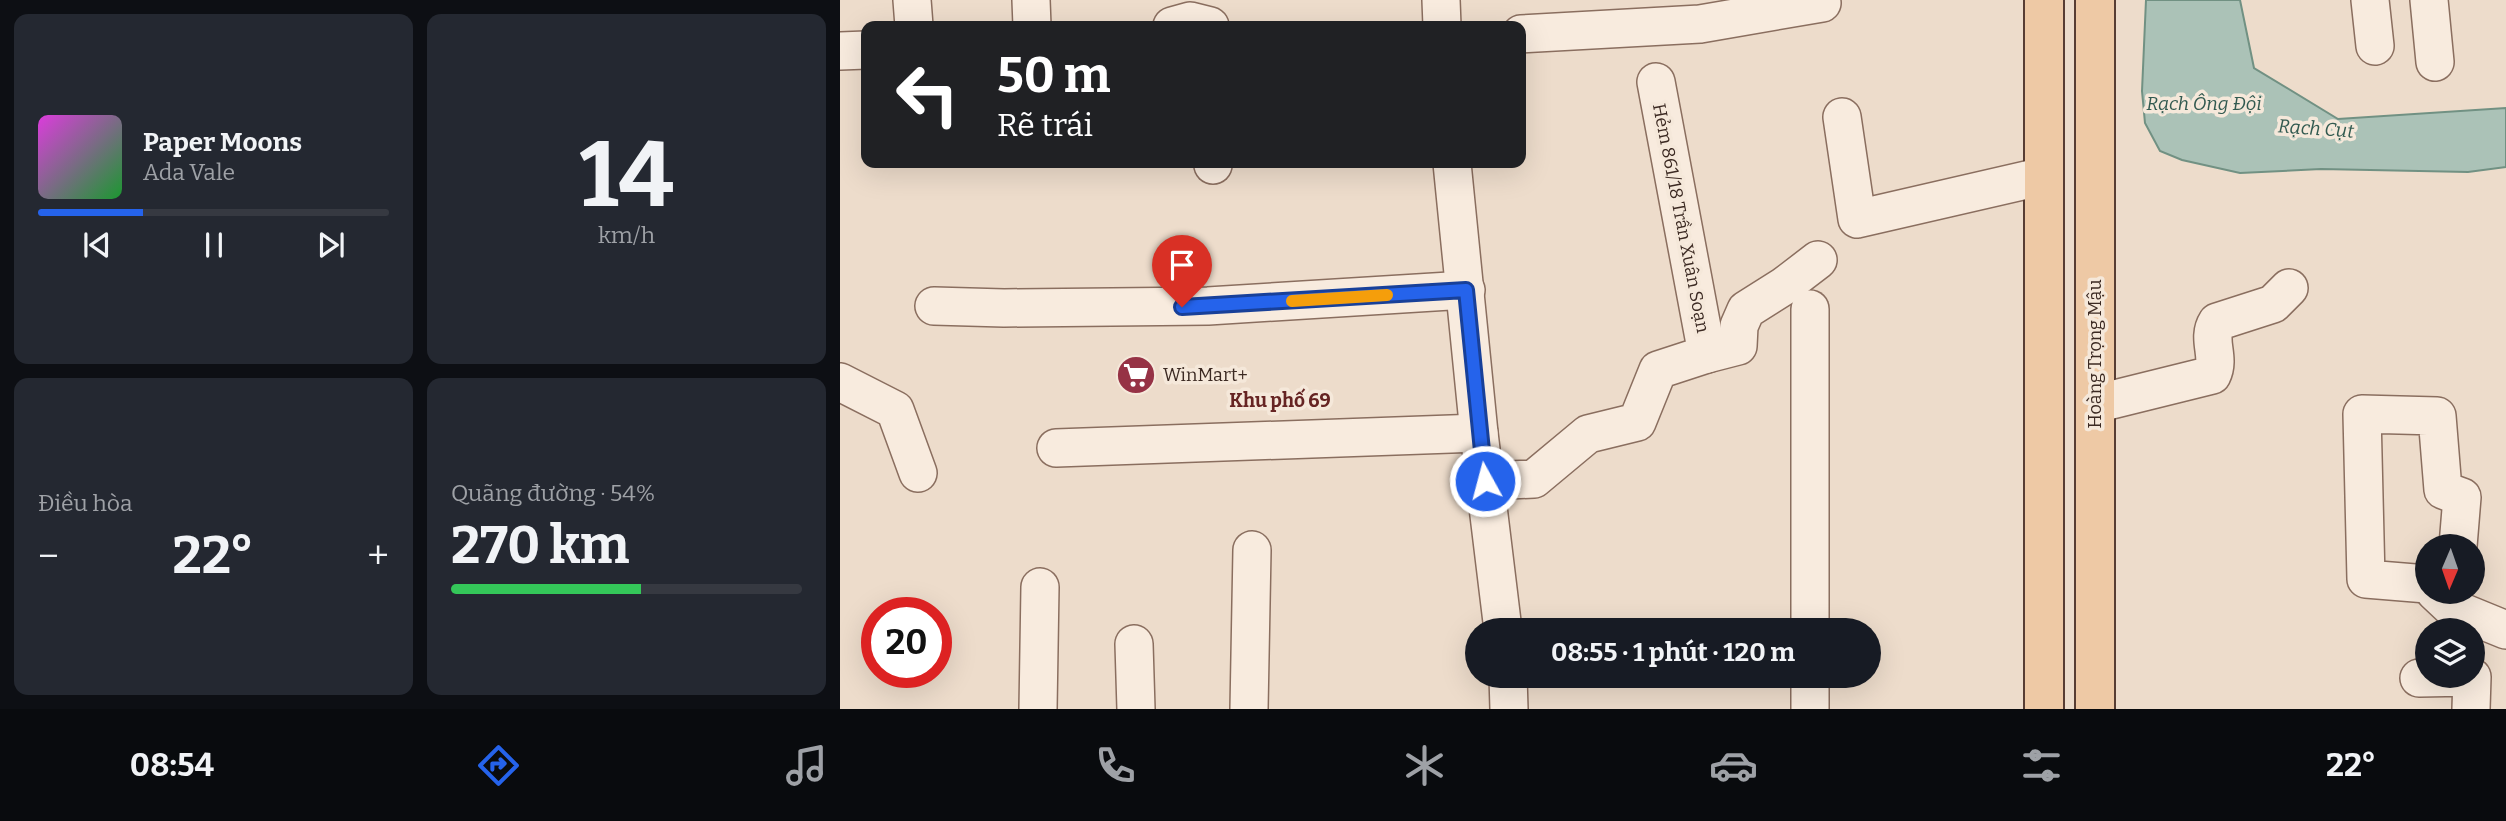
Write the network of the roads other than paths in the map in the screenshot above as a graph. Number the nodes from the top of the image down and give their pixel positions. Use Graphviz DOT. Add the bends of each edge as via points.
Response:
graph roads {
  1 [pos="912,0"];
  2 [pos="1031,0"];
  3 [pos="1441,0"];
  4 [pos="2044,0"];
  5 [pos="2095,0"];
  6 [pos="2370,0"];
  7 [pos="2429,0"];
  8 [pos="1822,2"];
  9 [pos="914,21"];
  10 [pos="1032,21"];
  11 [pos="1443,21"];
  12 [pos="1526,34"];
  13 [pos="2375,46"];
  14 [pos="861,50"];
  15 [pos="840,51"];
  16 [pos="2435,62"];
  17 [pos="1656,82"];
  18 [pos="1842,117"];
  19 [pos="1453,168"];
  20 [pos="2044,176"];
  21 [pos="2095,249"];
  22 [pos="2044,250"];
  23 [pos="1818,260"];
  24 [pos="2289,288"];
  25 [pos="1466,290"];
  26 [pos="934,306"];
  27 [pos="1810,309"];
  28 [pos="1707,354"];
  29 [pos="840,382"];
  30 [pos="2095,404"];
  31 [pos="1479,433"];
  32 [pos="1056,448"];
  33 [pos="918,473"];
  34 [pos="1485,481"];
  35 [pos="2459,534"];
  36 [pos="1252,550"];
  37 [pos="1040,587"];
  38 [pos="2415,589"];
  39 [pos="2460,604"];
  40 [pos="1502,618"];
  41 [pos="1810,618"];
  42 [pos="2506,630"];
  43 [pos="1134,644"];
  44 [pos="1508,688"];
  45 [pos="1810,688"];
  46 [pos="2472,688"];
  47 [pos="1038,709"];
  48 [pos="1136,709"];
  49 [pos="1249,709"];
  50 [pos="1509,709"];
  51 [pos="1810,709"];
  52 [pos="2044,709"];
  53 [pos="2095,709"];
  54 [pos="2471,709"];
  1 -- 9 [label="lane"];
  2 -- 10 [label="lane"];
  3 -- 11 [label="lane"];
  4 -- 20 [label="main road"];
  5 -- 21 [label="main road, Hoàng Trọng Mậu"];
  6 -- 13 [label="lane"];
  7 -- 16 [label="lane"];
  8 -- 12 [label="lane" via="1700,24"];
  14 -- 15 [label="lane"];
  17 -- 28 [label="lane, Hẻm 861/18 Trần Xuân Soạn"];
  18 -- 20 [label="lane" via="1857,219"];
  19 -- 25 [label="lane"];
  20 -- 22 [label="main road"];
  21 -- 22 [label="main road"];
  21 -- 30 [label="main road, Hoàng Trọng Mậu"];
  22 -- 52 [label="main road"];
  23 -- 28 [label="lane, Hẻm 861/18 Trần Xuân Soạn" via="1746,310 1738,346"];
  24 -- 30 [label="lane" via="2273,304 2217,322 2212,330 2213,375"];
  25 -- 26 [label="lane" via="1208,306"];
  25 -- 31 [label="lane"];
  27 -- 41 [label="lane"];
  28 -- 34 [label="lane, Hẻm 861/18 Trần Xuân Soạn" via="1658,370 1637,422 1588,434 1534,479"];
  29 -- 33 [label="lane" via="895,410"];
  30 -- 53 [label="main road, Hoàng Trọng Mậu"];
  31 -- 32 [label="lane"];
  31 -- 34 [label="lane"];
  34 -- 40 [label="lane"];
  35 -- 38 [label="lane" via="2462,496 2442,490 2437,416 2362,414 2366,579"];
  36 -- 49 [label="lane"];
  37 -- 47 [label="lane"];
  39 -- 42 [label="lane"];
  43 -- 48 [label="lane"];
  44 -- 50 [label="lane"];
  45 -- 51 [label="lane"];
  46 -- 54 [label="lane"];
}
